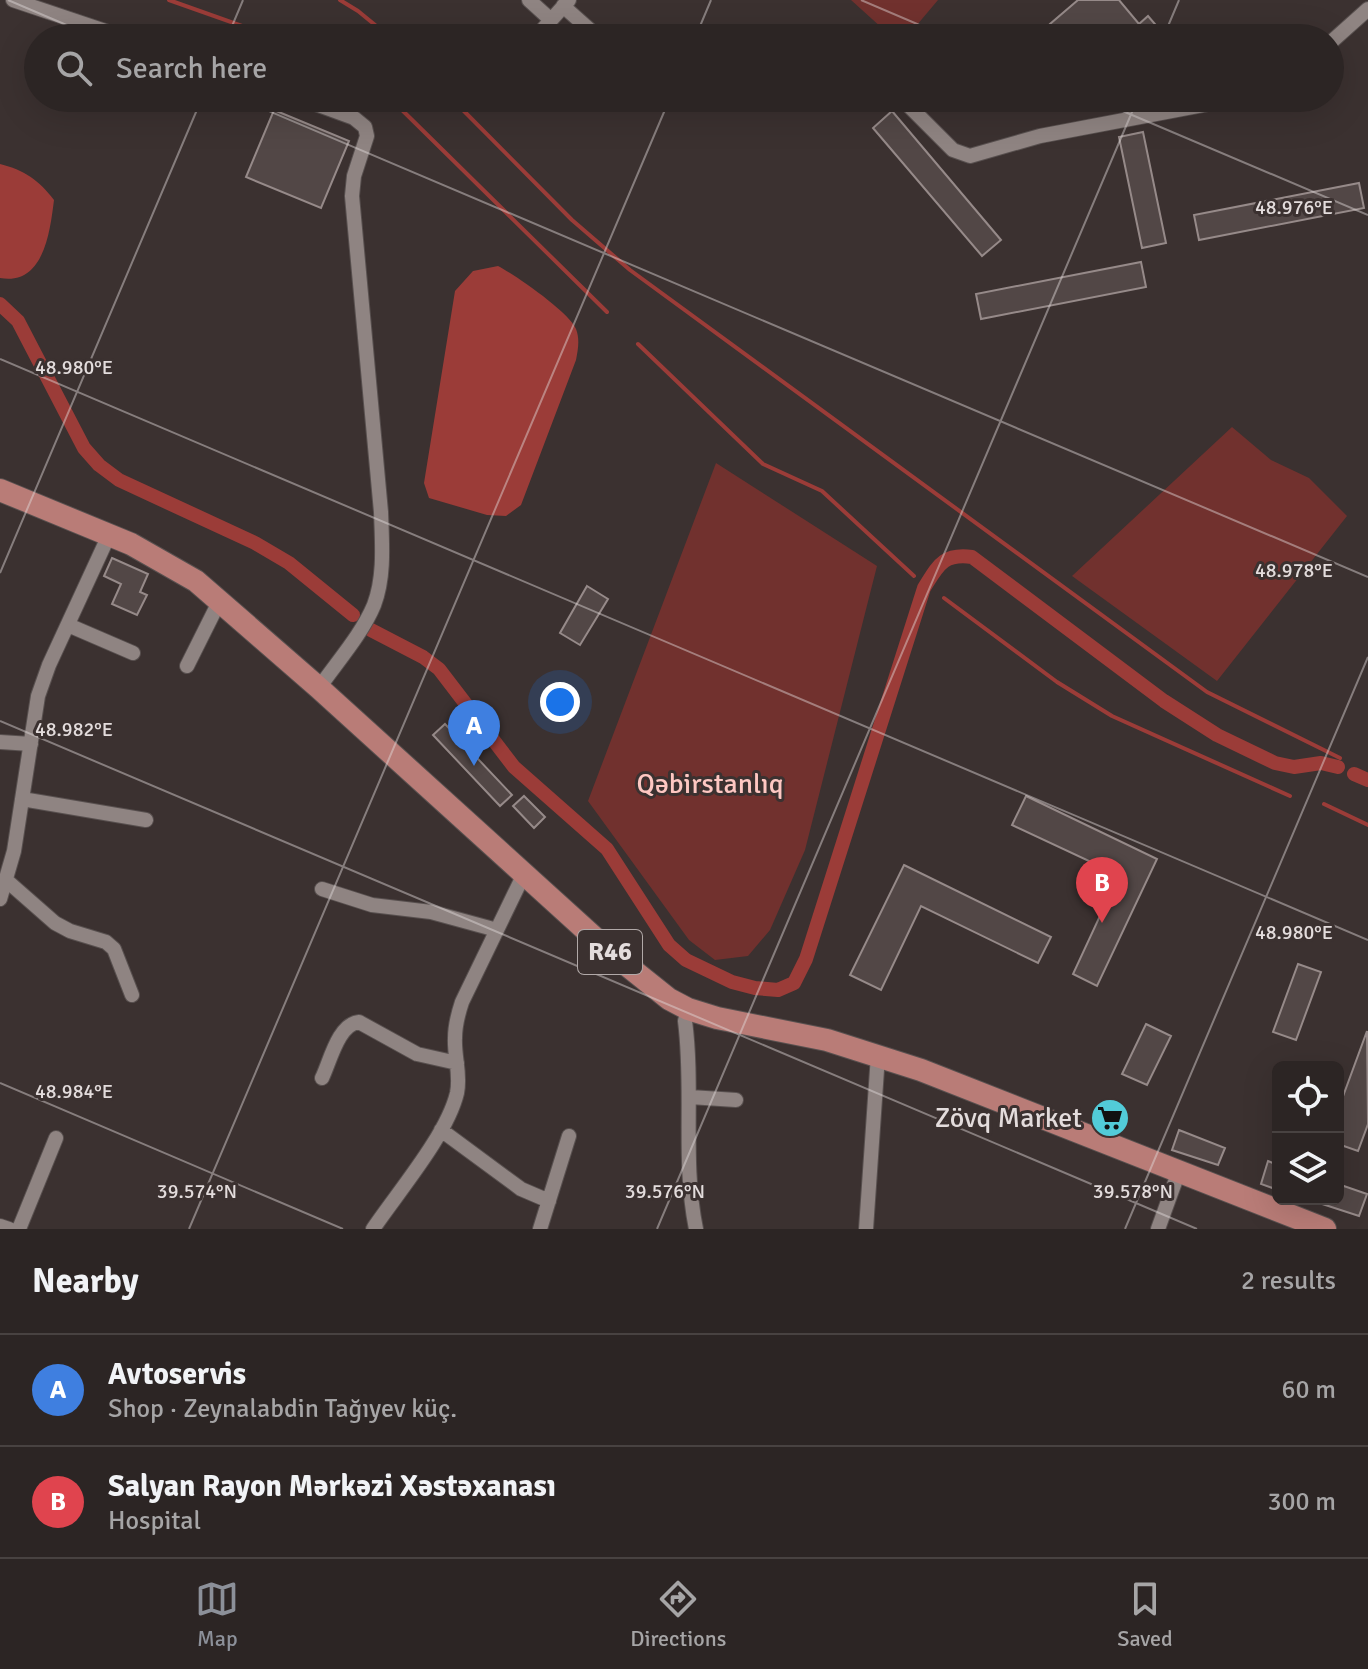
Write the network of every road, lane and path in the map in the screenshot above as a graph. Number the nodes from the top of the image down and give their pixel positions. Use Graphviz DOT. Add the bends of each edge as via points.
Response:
graph roads {
  1 [pos="13,0"];
  2 [pos="529,0"];
  3 [pos="566,3"];
  4 [pos="1368,9"];
  5 [pos="551,20"];
  6 [pos="84,24"];
  7 [pos="547,24"];
  8 [pos="586,24"];
  9 [pos="1344,30"];
  10 [pos="338,112"];
  11 [pos="915,112"];
  12 [pos="1166,112"];
  13 [pos="0,490"];
  14 [pos="109,535"];
  15 [pos="220,600"];
  16 [pos="68,625"];
  17 [pos="133,653"];
  18 [pos="187,666"];
  19 [pos="319,688"];
  20 [pos="0,742"];
  21 [pos="31,744"];
  22 [pos="22,799"];
  23 [pos="146,820"];
  24 [pos="524,874"];
  25 [pos="6,880"];
  26 [pos="322,889"];
  27 [pos="0,899"];
  28 [pos="497,930"];
  29 [pos="132,995"];
  30 [pos="688,1009"];
  31 [pos="878,1055"];
  32 [pos="457,1063"];
  33 [pos="322,1078"];
  34 [pos="690,1097"];
  35 [pos="736,1100"];
  36 [pos="441,1130"];
  37 [pos="569,1136"];
  38 [pos="56,1138"];
  39 [pos="1179,1171"];
  40 [pos="549,1201"];
  41 [pos="0,1226"];
  42 [pos="9,1229"];
  43 [pos="19,1229"];
  44 [pos="373,1229"];
  45 [pos="540,1229"];
  46 [pos="696,1229"];
  47 [pos="866,1229"];
  48 [pos="1158,1229"];
  49 [pos="1325,1229"];
  1 -- 6 [label="street"];
  2 -- 5 [label="street"];
  3 -- 5 [label="street"];
  3 -- 8 [label="street"];
  4 -- 9 [label="street"];
  5 -- 7 [label="street"];
  10 -- 19 [label="street" via="354,118 367,136 352,196 382,564 368,617"];
  11 -- 12 [label="street" via="953,150 970,156 1040,136"];
  13 -- 14 [label="main road, R46"];
  14 -- 15 [label="main road, R46" via="174,567"];
  14 -- 16 [label="street"];
  15 -- 18 [label="street"];
  15 -- 19 [label="main road, R46"];
  16 -- 17 [label="street"];
  16 -- 21 [label="street" via="38,696"];
  19 -- 24 [label="main road, R46"];
  20 -- 21 [label="street"];
  21 -- 22 [label="street"];
  22 -- 23 [label="street"];
  22 -- 25 [label="street"];
  24 -- 28 [label="street"];
  24 -- 30 [label="main road, R46" via="649,985"];
  25 -- 27 [label="street"];
  25 -- 29 [label="street" via="55,923 114,949"];
  26 -- 28 [label="street" via="372,905 431,912"];
  28 -- 32 [label="street" via="456,1021"];
  30 -- 31 [label="main road, R46"];
  30 -- 34 [label="street"];
  31 -- 39 [label="main road, R46"];
  31 -- 47 [label="street"];
  32 -- 33 [label="street" via="417,1054 359,1022 344,1030"];
  32 -- 36 [label="street" via="456,1096"];
  34 -- 35 [label="street"];
  34 -- 46 [label="street"];
  36 -- 40 [label="street" via="521,1189"];
  36 -- 44 [label="street"];
  37 -- 40 [label="street"];
  38 -- 43 [label="street"];
  39 -- 48 [label="street"];
  39 -- 49 [label="main road, R46"];
  40 -- 45 [label="street"];
  41 -- 42 [label="street"];
}
